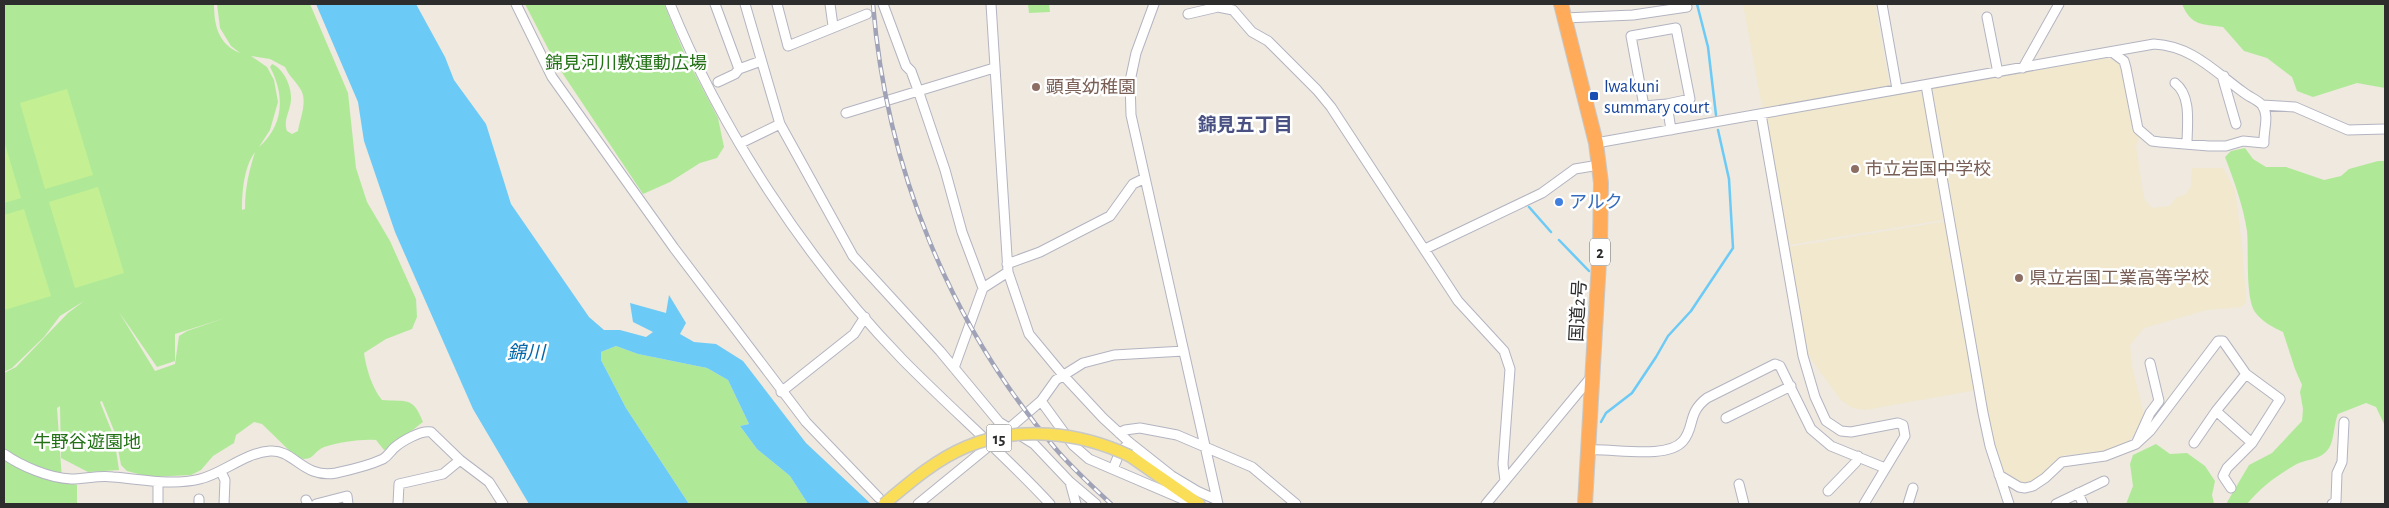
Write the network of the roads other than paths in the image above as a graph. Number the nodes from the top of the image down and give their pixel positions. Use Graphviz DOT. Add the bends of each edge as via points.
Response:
graph roads {
  1 [pos="516,4"];
  2 [pos="670,4"];
  3 [pos="715,4"];
  4 [pos="745,4"];
  5 [pos="778,4"];
  6 [pos="830,4"];
  7 [pos="883,4"];
  8 [pos="991,4"];
  9 [pos="1154,4"];
  10 [pos="1562,4"];
  11 [pos="1882,4"];
  12 [pos="2059,4"];
  13 [pos="1687,7"];
  14 [pos="867,14"];
  15 [pos="1188,14"];
  16 [pos="1987,17"];
  17 [pos="1565,18"];
  18 [pos="833,26"];
  19 [pos="2112,52"];
  20 [pos="761,61"];
  21 [pos="994,68"];
  22 [pos="2023,68"];
  23 [pos="740,69"];
  24 [pos="1998,72"];
  25 [pos="2224,76"];
  26 [pos="718,82"];
  27 [pos="2175,83"];
  28 [pos="1926,85"];
  29 [pos="1897,89"];
  30 [pos="918,90"];
  31 [pos="1667,104"];
  32 [pos="2262,105"];
  33 [pos="846,113"];
  34 [pos="1761,114"];
  35 [pos="780,124"];
  36 [pos="2236,124"];
  37 [pos="2385,129"];
  38 [pos="1671,130"];
  39 [pos="741,143"];
  40 [pos="1596,143"];
  41 [pos="2187,144"];
  42 [pos="1599,165"];
  43 [pos="1146,178"];
  44 [pos="1425,248"];
  45 [pos="1008,268"];
  46 [pos="983,288"];
  47 [pos="865,317"];
  48 [pos="1184,351"];
  49 [pos="2150,363"];
  50 [pos="954,368"];
  51 [pos="1594,374"];
  52 [pos="2246,374"];
  53 [pos="1063,375"];
  54 [pos="1791,386"];
  55 [pos="781,392"];
  56 [pos="1041,401"];
  57 [pos="2216,411"];
  58 [pos="1726,418"];
  59 [pos="2344,422"];
  60 [pos="1009,429"];
  61 [pos="1119,434"];
  62 [pos="1129,442"];
  63 [pos="2194,442"];
  64 [pos="2252,443"];
  65 [pos="991,444"];
  66 [pos="2136,444"];
  67 [pos="1207,448"];
  68 [pos="1589,450"];
  69 [pos="4,454"];
  70 [pos="1858,456"];
  71 [pos="460,460"];
  72 [pos="1885,468"];
  73 [pos="1113,469"];
  74 [pos="221,472"];
  75 [pos="1999,475"];
  76 [pos="1505,481"];
  77 [pos="2104,481"];
  78 [pos="158,482"];
  79 [pos="1070,482"];
  80 [pos="1739,484"];
  81 [pos="1913,488"];
  82 [pos="2231,488"];
  83 [pos="1828,491"];
  84 [pos="2078,493"];
  85 [pos="882,501"];
  86 [pos="1218,502"];
  87 [pos="158,504"];
  88 [pos="224,504"];
  89 [pos="316,504"];
  90 [pos="348,504"];
  91 [pos="398,504"];
  92 [pos="503,504"];
  93 [pos="918,504"];
  94 [pos="1050,504"];
  95 [pos="1076,504"];
  96 [pos="1096,504"];
  97 [pos="1194,504"];
  98 [pos="1199,504"];
  99 [pos="1296,504"];
  100 [pos="1486,504"];
  101 [pos="1585,504"];
  102 [pos="1744,504"];
  103 [pos="1864,504"];
  104 [pos="1908,504"];
  105 [pos="2009,504"];
  106 [pos="2056,504"];
  107 [pos="2083,504"];
  108 [pos="2332,504"];
  1 -- 55 [label="street" via="552,77"];
  2 -- 39 [label="street" via="690,52"];
  3 -- 23 [label="street"];
  4 -- 20 [label="street"];
  5 -- 18 [label="street" via="788,46"];
  6 -- 18 [label="street"];
  7 -- 30 [label="street"];
  8 -- 21 [label="street"];
  9 -- 43 [label="street" via="1136,53 1130,81 1131,115"];
  10 -- 17 [label="highway, 国道2号 / 2"];
  11 -- 29 [label="street"];
  12 -- 22 [label="street"];
  13 -- 17 [label="street" via="1633,15"];
  14 -- 18 [label="street"];
  15 -- 44 [label="street" via="1218,7 1233,10 1252,32 1268,40 1331,107"];
  16 -- 24 [label="street"];
  17 -- 40 [label="highway, 国道2号 / 2"];
  19 -- 22 [label="street"];
  19 -- 25 [label="street" via="2162,45 2200,58"];
  19 -- 41 [label="street" via="2124,60 2138,130 2152,141"];
  20 -- 23 [label="street"];
  20 -- 35 [label="street"];
  21 -- 30 [label="street"];
  21 -- 45 [label="street"];
  22 -- 24 [label="street"];
  23 -- 26 [label="street"];
  24 -- 28 [label="street"];
  25 -- 32 [label="street"];
  25 -- 36 [label="street" via="2222,79"];
  27 -- 41 [label="street" via="2182,88 2186,102"];
  28 -- 29 [label="street"];
  28 -- 75 [label="street" via="1983,413"];
  29 -- 34 [label="street"];
  30 -- 33 [label="street"];
  30 -- 46 [label="street"];
  31 -- 31 [label="street" via="1644,106 1631,36 1676,28 1690,100"];
  31 -- 38 [label="street"];
  32 -- 37 [label="street" via="2295,107 2348,130"];
  32 -- 41 [label="street" via="2266,119 2264,142 2243,141 2226,146"];
  34 -- 38 [label="street"];
  34 -- 72 [label="street" via="1808,379 1826,421 1832,426 1851,432 1898,423 1903,425 1905,436"];
  35 -- 39 [label="street"];
  35 -- 50 [label="street" via="853,256"];
  38 -- 40 [label="street"];
  39 -- 47 [label="street" via="798,234"];
  40 -- 42 [label="highway, 国道2号 / 2"];
  42 -- 44 [label="street" via="1575,169 1542,193"];
  42 -- 51 [label="highway, 国道2号 / 2" via="1601,212"];
  43 -- 45 [label="street" via="1133,184 1110,216"];
  43 -- 48 [label="street"];
  44 -- 76 [label="street" via="1458,301 1504,351 1510,369 1503,464"];
  45 -- 46 [label="street"];
  45 -- 53 [label="street" via="1030,334"];
  46 -- 50 [label="street"];
  47 -- 55 [label="street" via="854,334"];
  47 -- 65 [label="street" via="902,358"];
  48 -- 53 [label="street" via="1096,358"];
  48 -- 67 [label="street"];
  49 -- 66 [label="street" via="2159,401"];
  50 -- 60 [label="street" via="999,422"];
  51 -- 68 [label="highway, 国道2号 / 2"];
  51 -- 76 [label="street"];
  52 -- 57 [label="street"];
  52 -- 64 [label="street" via="2280,399"];
  52 -- 66 [label="street" via="2223,340 2218,341 2150,431"];
  53 -- 56 [label="street"];
  53 -- 61 [label="street"];
  54 -- 58 [label="street"];
  54 -- 68 [label="street" via="1780,366 1775,364 1698,404 1687,435 1674,447 1644,452 1606,448"];
  54 -- 70 [label="street" via="1811,429 1826,443"];
  55 -- 85 [label="street"];
  56 -- 60 [label="street"];
  56 -- 73 [label="street" via="1073,444 1089,459"];
  57 -- 63 [label="street"];
  57 -- 64 [label="street"];
  59 -- 108 [label="street" via="2342,462 2337,472 2336,500"];
  60 -- 65 [label="street"];
  60 -- 79 [label="street" via="1034,444"];
  61 -- 62 [label="street"];
  61 -- 67 [label="street" via="1140,428 1177,435"];
  62 -- 73 [label="street"];
  62 -- 86 [label="street" via="1172,476"];
  64 -- 82 [label="street" via="2227,468 2224,476"];
  65 -- 93 [label="street"];
  65 -- 94 [label="street"];
  66 -- 75 [label="street" via="2105,456 2062,462 2034,486 2019,487"];
  67 -- 86 [label="street"];
  67 -- 99 [label="street" via="1252,466"];
  68 -- 101 [label="highway, 国道2号 / 2"];
  69 -- 78 [label="street" via="48,475 69,479 108,476"];
  70 -- 72 [label="street"];
  70 -- 83 [label="street"];
  71 -- 74 [label="street" via="426,431 401,444 381,460 336,473 306,469 278,451 250,456"];
  71 -- 91 [label="street" via="443,474 399,484"];
  71 -- 92 [label="street" via="489,482"];
  72 -- 103 [label="street"];
  73 -- 97 [label="street"];
  74 -- 78 [label="street" via="197,480"];
  74 -- 88 [label="street" via="225,480"];
  75 -- 105 [label="street"];
  76 -- 100 [label="street"];
  77 -- 84 [label="street"];
  78 -- 87 [label="street"];
  79 -- 95 [label="street"];
  79 -- 96 [label="street"];
  80 -- 102 [label="street"];
  81 -- 104 [label="street"];
  84 -- 106 [label="street"];
  84 -- 107 [label="street"];
  85 -- 98 [label="main road, 15, bridge" via="933,464 966,447 992,439 1044,434 1091,440 1130,456"];
  89 -- 90 [label="street" via="347,496"];
}
